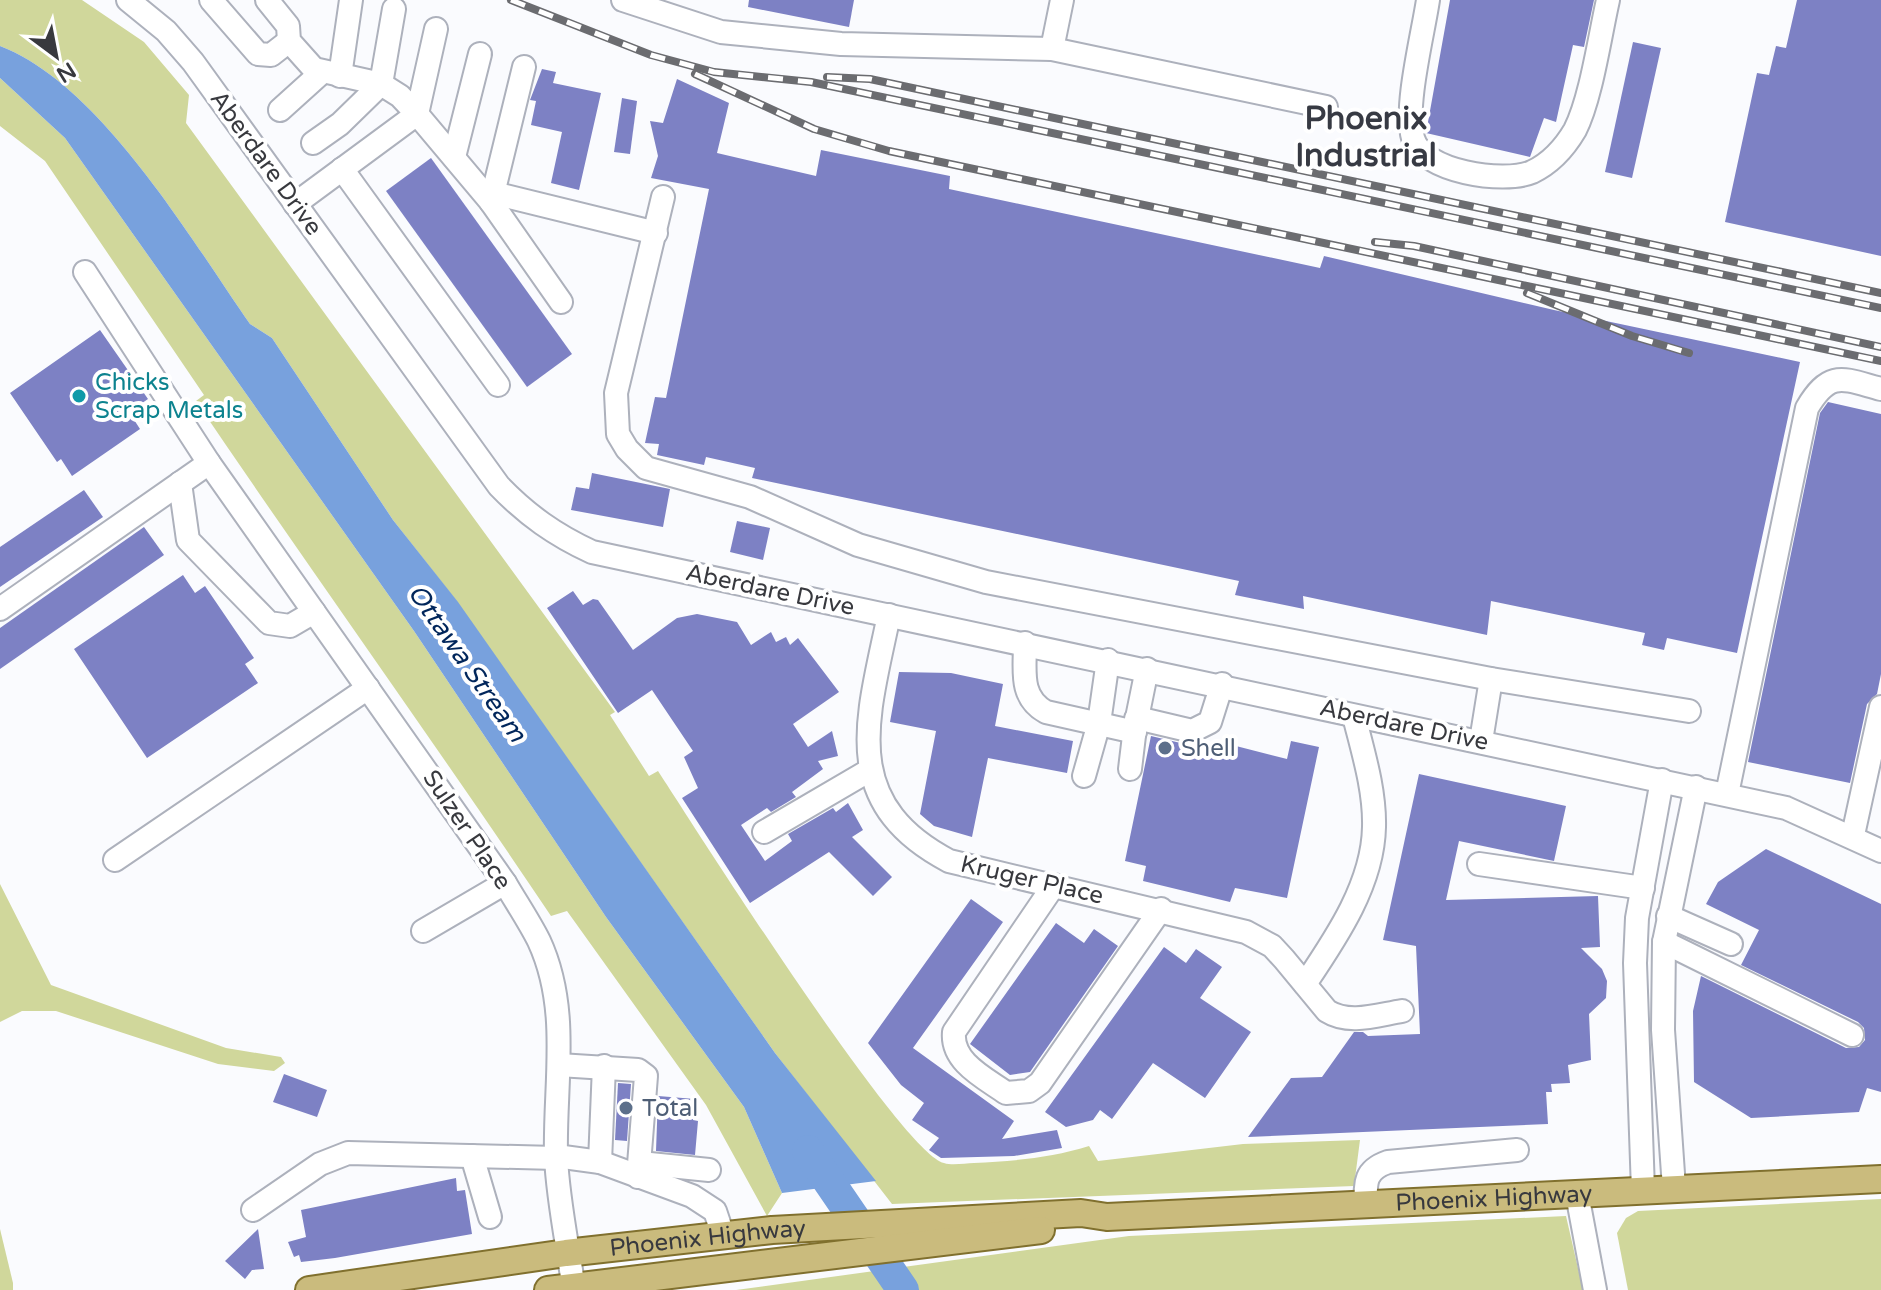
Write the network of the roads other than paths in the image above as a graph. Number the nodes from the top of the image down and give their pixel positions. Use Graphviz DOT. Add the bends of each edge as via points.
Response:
graph roads {
  1 [pos="128,0"];
  2 [pos="211,0"];
  3 [pos="267,0"];
  4 [pos="351,0"];
  5 [pos="623,0"];
  6 [pos="1062,0"];
  7 [pos="1428,0"];
  8 [pos="1608,0"];
  9 [pos="394,9"];
  10 [pos="436,29"];
  11 [pos="289,41"];
  12 [pos="1052,49"];
  13 [pos="480,54"];
  14 [pos="524,67"];
  15 [pos="330,75"];
  16 [pos="381,84"];
  17 [pos="1326,107"];
  18 [pos="280,110"];
  19 [pos="417,114"];
  20 [pos="313,143"];
  21 [pos="454,157"];
  22 [pos="342,169"];
  23 [pos="492,197"];
  24 [pos="663,197"];
  25 [pos="295,204"];
  26 [pos="656,233"];
  27 [pos="85,272"];
  28 [pos="561,302"];
  29 [pos="498,385"];
  30 [pos="1881,389"];
  31 [pos="209,463"];
  32 [pos="180,483"];
  33 [pos="0,609"];
  34 [pos="314,612"];
  35 [pos="889,615"];
  36 [pos="1025,643"];
  37 [pos="1108,660"];
  38 [pos="1147,669"];
  39 [pos="1491,679"];
  40 [pos="1222,684"];
  41 [pos="368,688"];
  42 [pos="1881,707"];
  43 [pos="1689,711"];
  44 [pos="1354,716"];
  45 [pos="1099,723"];
  46 [pos="1136,725"];
  47 [pos="1481,741"];
  48 [pos="1130,769"];
  49 [pos="870,770"];
  50 [pos="1084,776"];
  51 [pos="1662,780"];
  52 [pos="1696,787"];
  53 [pos="1727,794"];
  54 [pos="764,832"];
  55 [pos="1853,835"];
  56 [pos="1881,851"];
  57 [pos="115,860"];
  58 [pos="1479,864"];
  59 [pos="505,883"];
  60 [pos="1054,885"];
  61 [pos="1643,888"];
  62 [pos="1161,909"];
  63 [pos="1668,916"];
  64 [pos="423,931"];
  65 [pos="1664,942"];
  66 [pos="1731,944"];
  67 [pos="1310,991"];
  68 [pos="1402,1011"];
  69 [pos="1852,1035"];
  70 [pos="559,1065"];
  71 [pos="604,1066"];
  72 [pos="1517,1150"];
  73 [pos="472,1156"];
  74 [pos="556,1157"];
  75 [pos="600,1162"];
  76 [pos="639,1170"];
  77 [pos="709,1170"];
  78 [pos="1881,1179"];
  79 [pos="1674,1188"];
  80 [pos="1643,1190"];
  81 [pos="1577,1194"];
  82 [pos="1366,1204"];
  83 [pos="253,1210"];
  84 [pos="490,1217"];
  85 [pos="944,1231"];
  86 [pos="723,1235"];
  87 [pos="566,1253"];
  88 [pos="574,1288"];
  89 [pos="309,1290"];
  90 [pos="548,1290"];
  91 [pos="1595,1290"];
  1 -- 25 [label="street, Aberdare Drive" via="193,62"];
  2 -- 11 [label="street" via="258,54 271,55"];
  3 -- 11 [label="street" via="288,26"];
  4 -- 15 [label="street"];
  5 -- 12 [label="street" via="721,32 841,44"];
  6 -- 12 [label="street"];
  7 -- 8 [label="street" via="1410,120 1413,142 1442,166 1503,178 1533,171 1555,157 1576,128"];
  9 -- 16 [label="street"];
  10 -- 19 [label="street"];
  11 -- 15 [label="street"];
  12 -- 17 [label="street"];
  13 -- 21 [label="street"];
  14 -- 23 [label="street"];
  15 -- 16 [label="street"];
  15 -- 18 [label="street"];
  16 -- 19 [label="street"];
  16 -- 20 [label="street"];
  19 -- 21 [label="street"];
  19 -- 22 [label="street"];
  21 -- 23 [label="street"];
  22 -- 25 [label="street"];
  22 -- 29 [label="street"];
  23 -- 26 [label="street"];
  23 -- 28 [label="street"];
  24 -- 26 [label="street"];
  25 -- 35 [label="street, Aberdare Drive" via="499,486 561,538 592,552"];
  26 -- 39 [label="street" via="615,415 627,449 646,468 750,497 858,545 986,582"];
  27 -- 31 [label="street, Sulzer Place"];
  30 -- 53 [label="street" via="1837,378 1825,383 1807,408"];
  31 -- 32 [label="street"];
  31 -- 34 [label="street, Sulzer Place"];
  32 -- 33 [label="street"];
  32 -- 34 [label="street" via="188,540 269,623 290,626"];
  34 -- 41 [label="street, Sulzer Place"];
  35 -- 36 [label="street, Aberdare Drive"];
  35 -- 49 [label="street, Kruger Place" via="871,704 866,746"];
  36 -- 37 [label="street, Aberdare Drive"];
  36 -- 45 [label="street" via="1025,686 1036,706"];
  37 -- 38 [label="street, Aberdare Drive"];
  37 -- 45 [label="street"];
  38 -- 40 [label="street, Aberdare Drive"];
  38 -- 46 [label="street"];
  39 -- 43 [label="street"];
  39 -- 47 [label="street"];
  40 -- 44 [label="street, Aberdare Drive"];
  40 -- 46 [label="street" via="1210,722 1200,729"];
  41 -- 57 [label="street"];
  41 -- 59 [label="street, Sulzer Place"];
  42 -- 55 [label="street"];
  44 -- 47 [label="street, Aberdare Drive"];
  44 -- 67 [label="street" via="1375,828 1368,867"];
  45 -- 46 [label="street"];
  45 -- 50 [label="street"];
  46 -- 48 [label="street"];
  47 -- 51 [label="street, Aberdare Drive"];
  49 -- 54 [label="street"];
  49 -- 60 [label="street, Kruger Place" via="896,820 922,847 949,861"];
  51 -- 52 [label="street, Aberdare Drive"];
  51 -- 61 [label="street"];
  52 -- 53 [label="street, Aberdare Drive"];
  52 -- 63 [label="street"];
  53 -- 55 [label="street, Aberdare Drive" via="1786,808"];
  55 -- 56 [label="street, Aberdare Drive"];
  58 -- 61 [label="street"];
  59 -- 64 [label="street"];
  59 -- 70 [label="street, Sulzer Place" via="539,941 554,984"];
  60 -- 62 [label="street, Kruger Place"];
  60 -- 62 [label="street" via="954,1032 960,1058 1006,1093 1029,1091 1040,1083"];
  61 -- 80 [label="street" via="1635,963"];
  62 -- 67 [label="street, Kruger Place" via="1246,932 1272,946"];
  63 -- 65 [label="street"];
  63 -- 66 [label="street"];
  65 -- 69 [label="street"];
  65 -- 79 [label="street" via="1663,1030"];
  67 -- 68 [label="street, Kruger Place" via="1327,1011 1347,1019"];
  70 -- 71 [label="street"];
  70 -- 74 [label="street, Sulzer Place"];
  71 -- 75 [label="street"];
  71 -- 76 [label="street" via="646,1076"];
  72 -- 82 [label="street" via="1388,1162 1373,1168 1365,1181"];
  73 -- 74 [label="street"];
  73 -- 83 [label="street" via="348,1153 320,1164"];
  73 -- 84 [label="street"];
  74 -- 75 [label="street"];
  74 -- 87 [label="street, Sulzer Place"];
  75 -- 76 [label="street"];
  76 -- 77 [label="street"];
  76 -- 86 [label="street" via="706,1202"];
  78 -- 79 [label="main road, Phoenix Highway"];
  79 -- 80 [label="main road, Phoenix Highway"];
  80 -- 81 [label="main road, Phoenix Highway"];
  81 -- 82 [label="main road, Phoenix Highway"];
  81 -- 91 [label="street"];
  82 -- 85 [label="main road, Phoenix Highway"];
  85 -- 86 [label="main road, Phoenix Highway" via="772,1230"];
  85 -- 88 [label="main road, Phoenix Highway" via="811,1260"];
  86 -- 87 [label="main road, Phoenix Highway"];
  87 -- 88 [label="street, Sulzer Place"];
  87 -- 89 [label="main road, Phoenix Highway"];
  88 -- 90 [label="main road, Phoenix Highway"];
}
